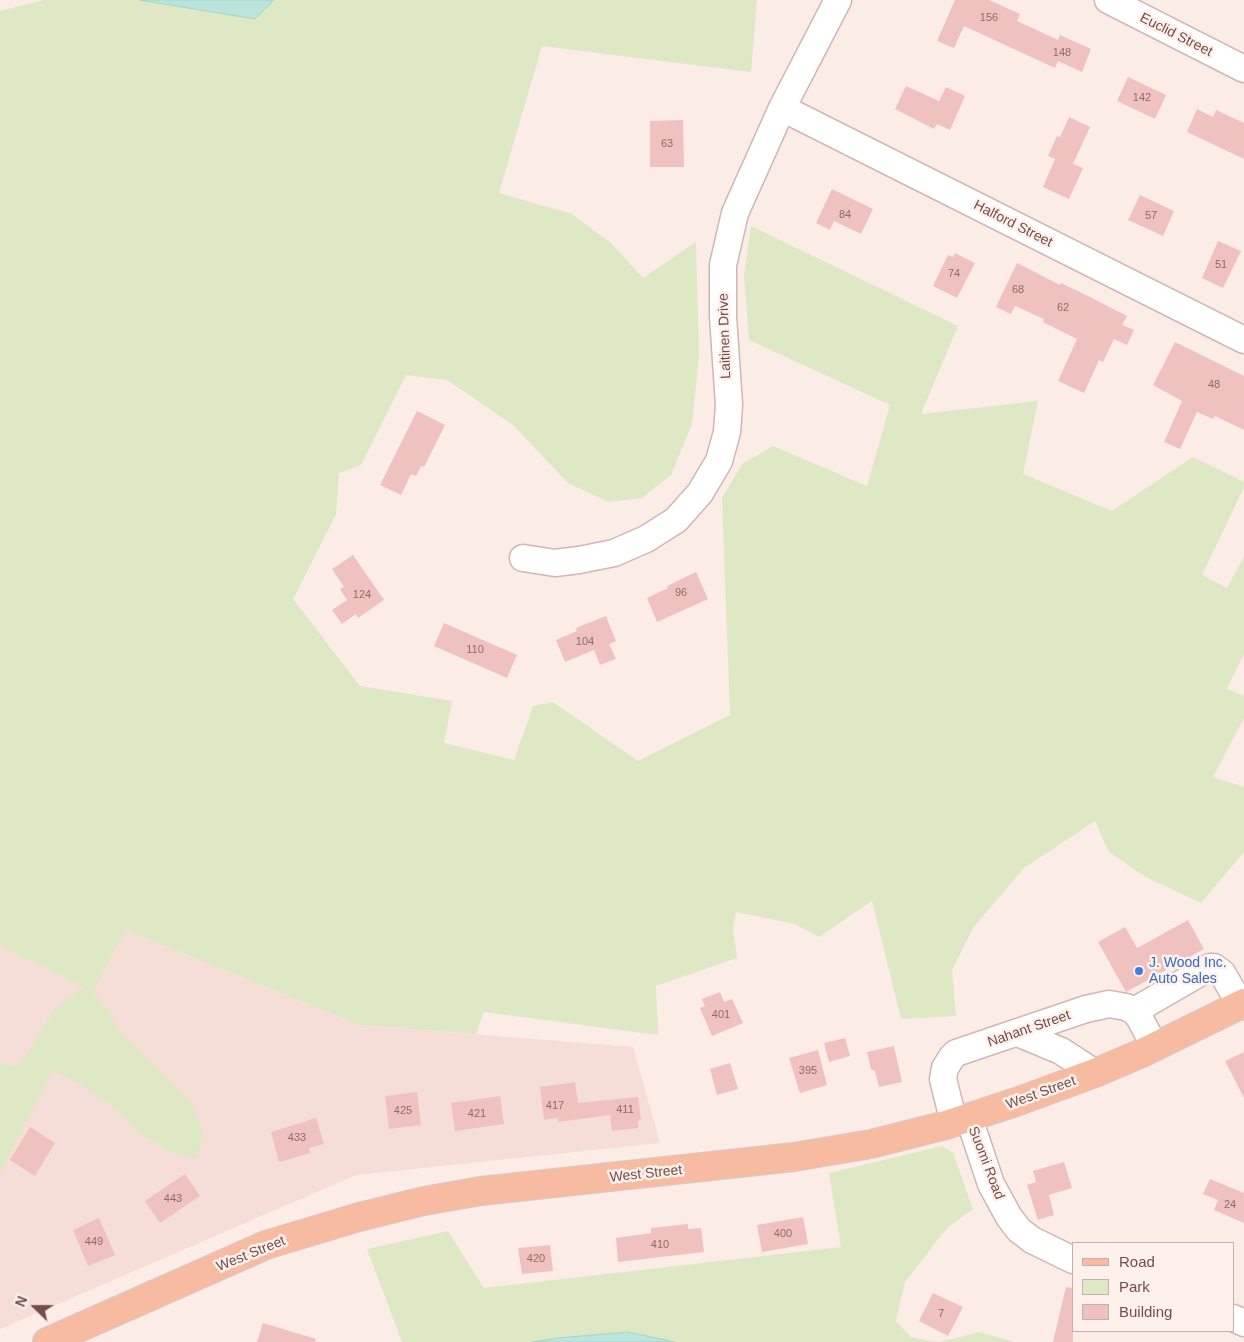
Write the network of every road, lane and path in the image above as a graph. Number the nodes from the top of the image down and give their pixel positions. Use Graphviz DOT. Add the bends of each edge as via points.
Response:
graph roads {
  1 [pos="838,0"];
  2 [pos="1108,0"];
  3 [pos="1244,69"];
  4 [pos="782,108"];
  5 [pos="1244,340"];
  6 [pos="523,558"];
  7 [pos="1243,1005"];
  8 [pos="1134,1011"];
  9 [pos="1018,1033"];
  10 [pos="1155,1047"];
  11 [pos="1095,1073"];
  12 [pos="962,1121"];
  13 [pos="1072,1260"];
  14 [pos="47,1342"];
  1 -- 4 [label="street, Laitinen Drive"];
  2 -- 3 [label="street, Euclid Street"];
  4 -- 5 [label="street, Halford Street"];
  4 -- 6 [label="street, Laitinen Drive" via="735,213 723,265 728,405 719,461 700,493 676,520 646,540 580,560 555,563"];
  7 -- 8 [label="street" via="1222,973 1214,967"];
  7 -- 10 [label="main road, West Street"];
  8 -- 9 [label="street, Nahant Street" via="1109,1004"];
  8 -- 10 [label="street"];
  9 -- 11 [label="street" via="1061,1051"];
  9 -- 12 [label="street, Nahant Street" via="952,1057 943,1079"];
  10 -- 11 [label="main road, West Street"];
  11 -- 12 [label="main road, West Street"];
  12 -- 13 [label="street, Suomi Road" via="1008,1217 1032,1240"];
  12 -- 14 [label="main road, West Street" via="910,1136 794,1157 481,1191 424,1201 266,1245"];
}
